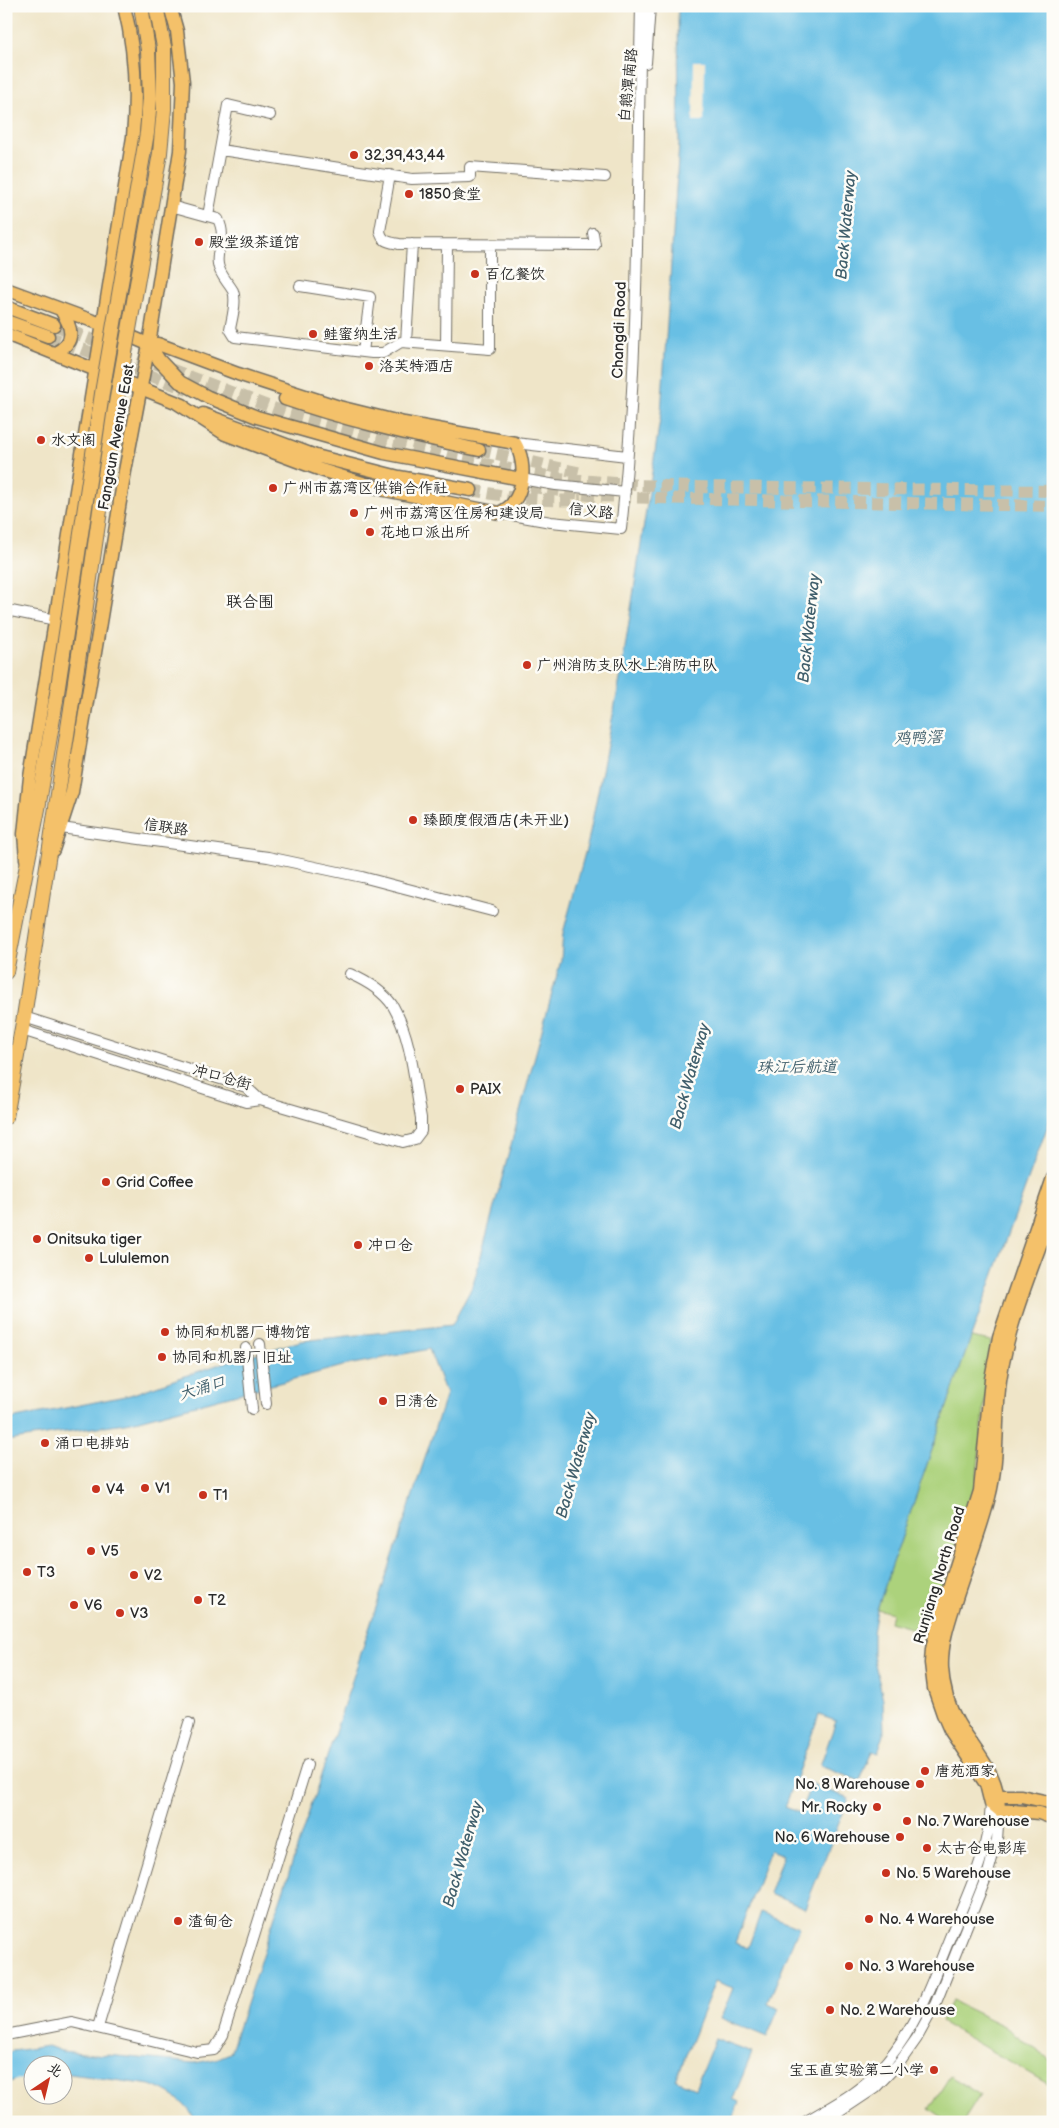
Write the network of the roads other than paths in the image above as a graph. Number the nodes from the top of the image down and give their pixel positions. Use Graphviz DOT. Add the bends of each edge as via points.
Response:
graph roads {
  1 [pos="124,6"];
  2 [pos="141,6"];
  3 [pos="156,6"];
  4 [pos="170,6"];
  5 [pos="641,6"];
  6 [pos="650,6"];
  7 [pos="270,115"];
  8 [pos="638,131"];
  9 [pos="221,150"];
  10 [pos="390,175"];
  11 [pos="605,176"];
  12 [pos="171,206"];
  13 [pos="208,216"];
  14 [pos="593,233"];
  15 [pos="412,244"];
  16 [pos="447,245"];
  17 [pos="490,245"];
  18 [pos="300,286"];
  19 [pos="6,289"];
  20 [pos="6,307"];
  21 [pos="61,310"];
  22 [pos="6,321"];
  23 [pos="101,324"];
  24 [pos="6,334"];
  25 [pos="406,342"];
  26 [pos="149,344"];
  27 [pos="446,345"];
  28 [pos="363,352"];
  29 [pos="55,353"];
  30 [pos="95,369"];
  31 [pos="141,388"];
  32 [pos="177,403"];
  33 [pos="514,443"];
  34 [pos="478,450"];
  35 [pos="628,456"];
  36 [pos="81,464"];
  37 [pos="125,471"];
  38 [pos="521,479"];
  39 [pos="471,490"];
  40 [pos="625,492"];
  41 [pos="499,513"];
  42 [pos="621,529"];
  43 [pos="6,610"];
  44 [pos="56,620"];
  45 [pos="61,828"];
  46 [pos="26,865"];
  47 [pos="47,869"];
  48 [pos="492,911"];
  49 [pos="6,972"];
  50 [pos="350,974"];
  51 [pos="23,1024"];
  52 [pos="6,1117"];
  53 [pos="1053,1178"];
  54 [pos="1053,1210"];
  55 [pos="260,1344"];
  56 [pos="246,1348"];
  57 [pos="266,1404"];
  58 [pos="252,1409"];
  59 [pos="189,1723"];
  60 [pos="307,1765"];
  61 [pos="996,1803"];
  62 [pos="1053,1803"];
  63 [pos="1053,1818"];
  64 [pos="98,2027"];
  65 [pos="6,2035"];
  66 [pos="805,2122"];
  67 [pos="824,2122"];
  1 -- 23 [label="main road, Fangcun Avenue East" via="132,48 135,114"];
  2 -- 46 [label="highway, Fangcun Avenue East, bridge" via="148,50 150,98 147,133 116,309 38,809"];
  3 -- 47 [label="highway, Fangcun Avenue East, bridge" via="164,47 160,153 114,415"];
  4 -- 12 [label="main road, Fangcun Avenue East" via="179,45 183,104 180,151"];
  5 -- 8 [label="street, 白鹅潭南路"];
  6 -- 8 [label="street, 白鹅潭南路"];
  7 -- 9 [label="street" via="228,105"];
  8 -- 35 [label="street, Changdi Road"];
  9 -- 10 [label="street"];
  9 -- 13 [label="street"];
  10 -- 11 [label="street" via="412,179 470,177 470,167"];
  10 -- 15 [label="street" via="380,231 386,242"];
  12 -- 13 [label="street"];
  12 -- 26 [label="main road, Fangcun Avenue East"];
  13 -- 28 [label="street" via="218,219 221,226 222,240 217,262 234,292 230,329 235,337"];
  14 -- 17 [label="street" via="595,245"];
  15 -- 16 [label="street"];
  15 -- 25 [label="street"];
  16 -- 17 [label="street"];
  16 -- 27 [label="street"];
  17 -- 27 [label="street" via="490,350"];
  18 -- 28 [label="street" via="370,297"];
  19 -- 21 [label="main road"];
  20 -- 22 [label="main road" via="51,330"];
  21 -- 23 [label="main road"];
  21 -- 29 [label="main road" via="71,334 63,349"];
  23 -- 26 [label="main road"];
  23 -- 30 [label="main road, Fangcun Avenue East"];
  24 -- 29 [label="main road"];
  25 -- 27 [label="street"];
  25 -- 28 [label="street" via="383,353"];
  26 -- 31 [label="main road, Fangcun Avenue East"];
  26 -- 33 [label="main road" via="158,344 254,380 368,415"];
  26 -- 34 [label="main road" via="235,381 320,411"];
  26 -- 38 [label="main road" via="180,382 257,418 384,453"];
  29 -- 30 [label="main road"];
  30 -- 31 [label="main road"];
  30 -- 36 [label="main road, Fangcun Avenue East"];
  31 -- 32 [label="main road"];
  31 -- 37 [label="main road, Fangcun Avenue East"];
  32 -- 39 [label="main road" via="316,456 399,477"];
  32 -- 41 [label="main road" via="225,434 321,470 385,490"];
  33 -- 35 [label="street"];
  33 -- 38 [label="main road" via="522,456"];
  35 -- 40 [label="street, Changdi Road"];
  36 -- 37 [label="main road"];
  36 -- 44 [label="main road, Fangcun Avenue East"];
  37 -- 45 [label="main road, Fangcun Avenue East" via="72,792"];
  38 -- 40 [label="street"];
  38 -- 41 [label="main road" via="514,503"];
  40 -- 42 [label="street, Changdi Road"];
  41 -- 42 [label="street, 信义路"];
  43 -- 44 [label="street"];
  44 -- 46 [label="main road, Fangcun Avenue East" via="26,806"];
  45 -- 47 [label="main road, Fangcun Avenue East"];
  45 -- 48 [label="street, 信联路" via="268,856"];
  46 -- 49 [label="highway, Fangcun Avenue East"];
  47 -- 51 [label="highway, Fangcun Avenue East"];
  50 -- 51 [label="street, 冲口仓街" via="369,983 392,1005 406,1036 421,1118 421,1130 415,1139 404,1142 260,1100 246,1102"];
  51 -- 52 [label="highway, Fangcun Avenue East"];
  53 -- 61 [label="main road, Runjiang North Road" via="999,1337 991,1378 980,1491 932,1649 933,1682 943,1714"];
  54 -- 61 [label="main road, Runjiang North Road" via="1005,1357 1000,1380 994,1474 942,1655 943,1680 952,1710 992,1774"];
  55 -- 57 [label="street"];
  56 -- 58 [label="street"];
  59 -- 64 [label="street"];
  60 -- 64 [label="street" via="223,2035 214,2050 196,2052"];
  61 -- 62 [label="main road" via="1021,1796"];
  61 -- 63 [label="main road"];
  61 -- 66 [label="street, Runjiang North Road" via="979,1868 911,2030 873,2076 844,2099"];
  61 -- 67 [label="street, Runjiang North Road" via="996,1846 988,1873 935,2005 895,2068 876,2088"];
  64 -- 65 [label="street" via="72,2022"];
}
